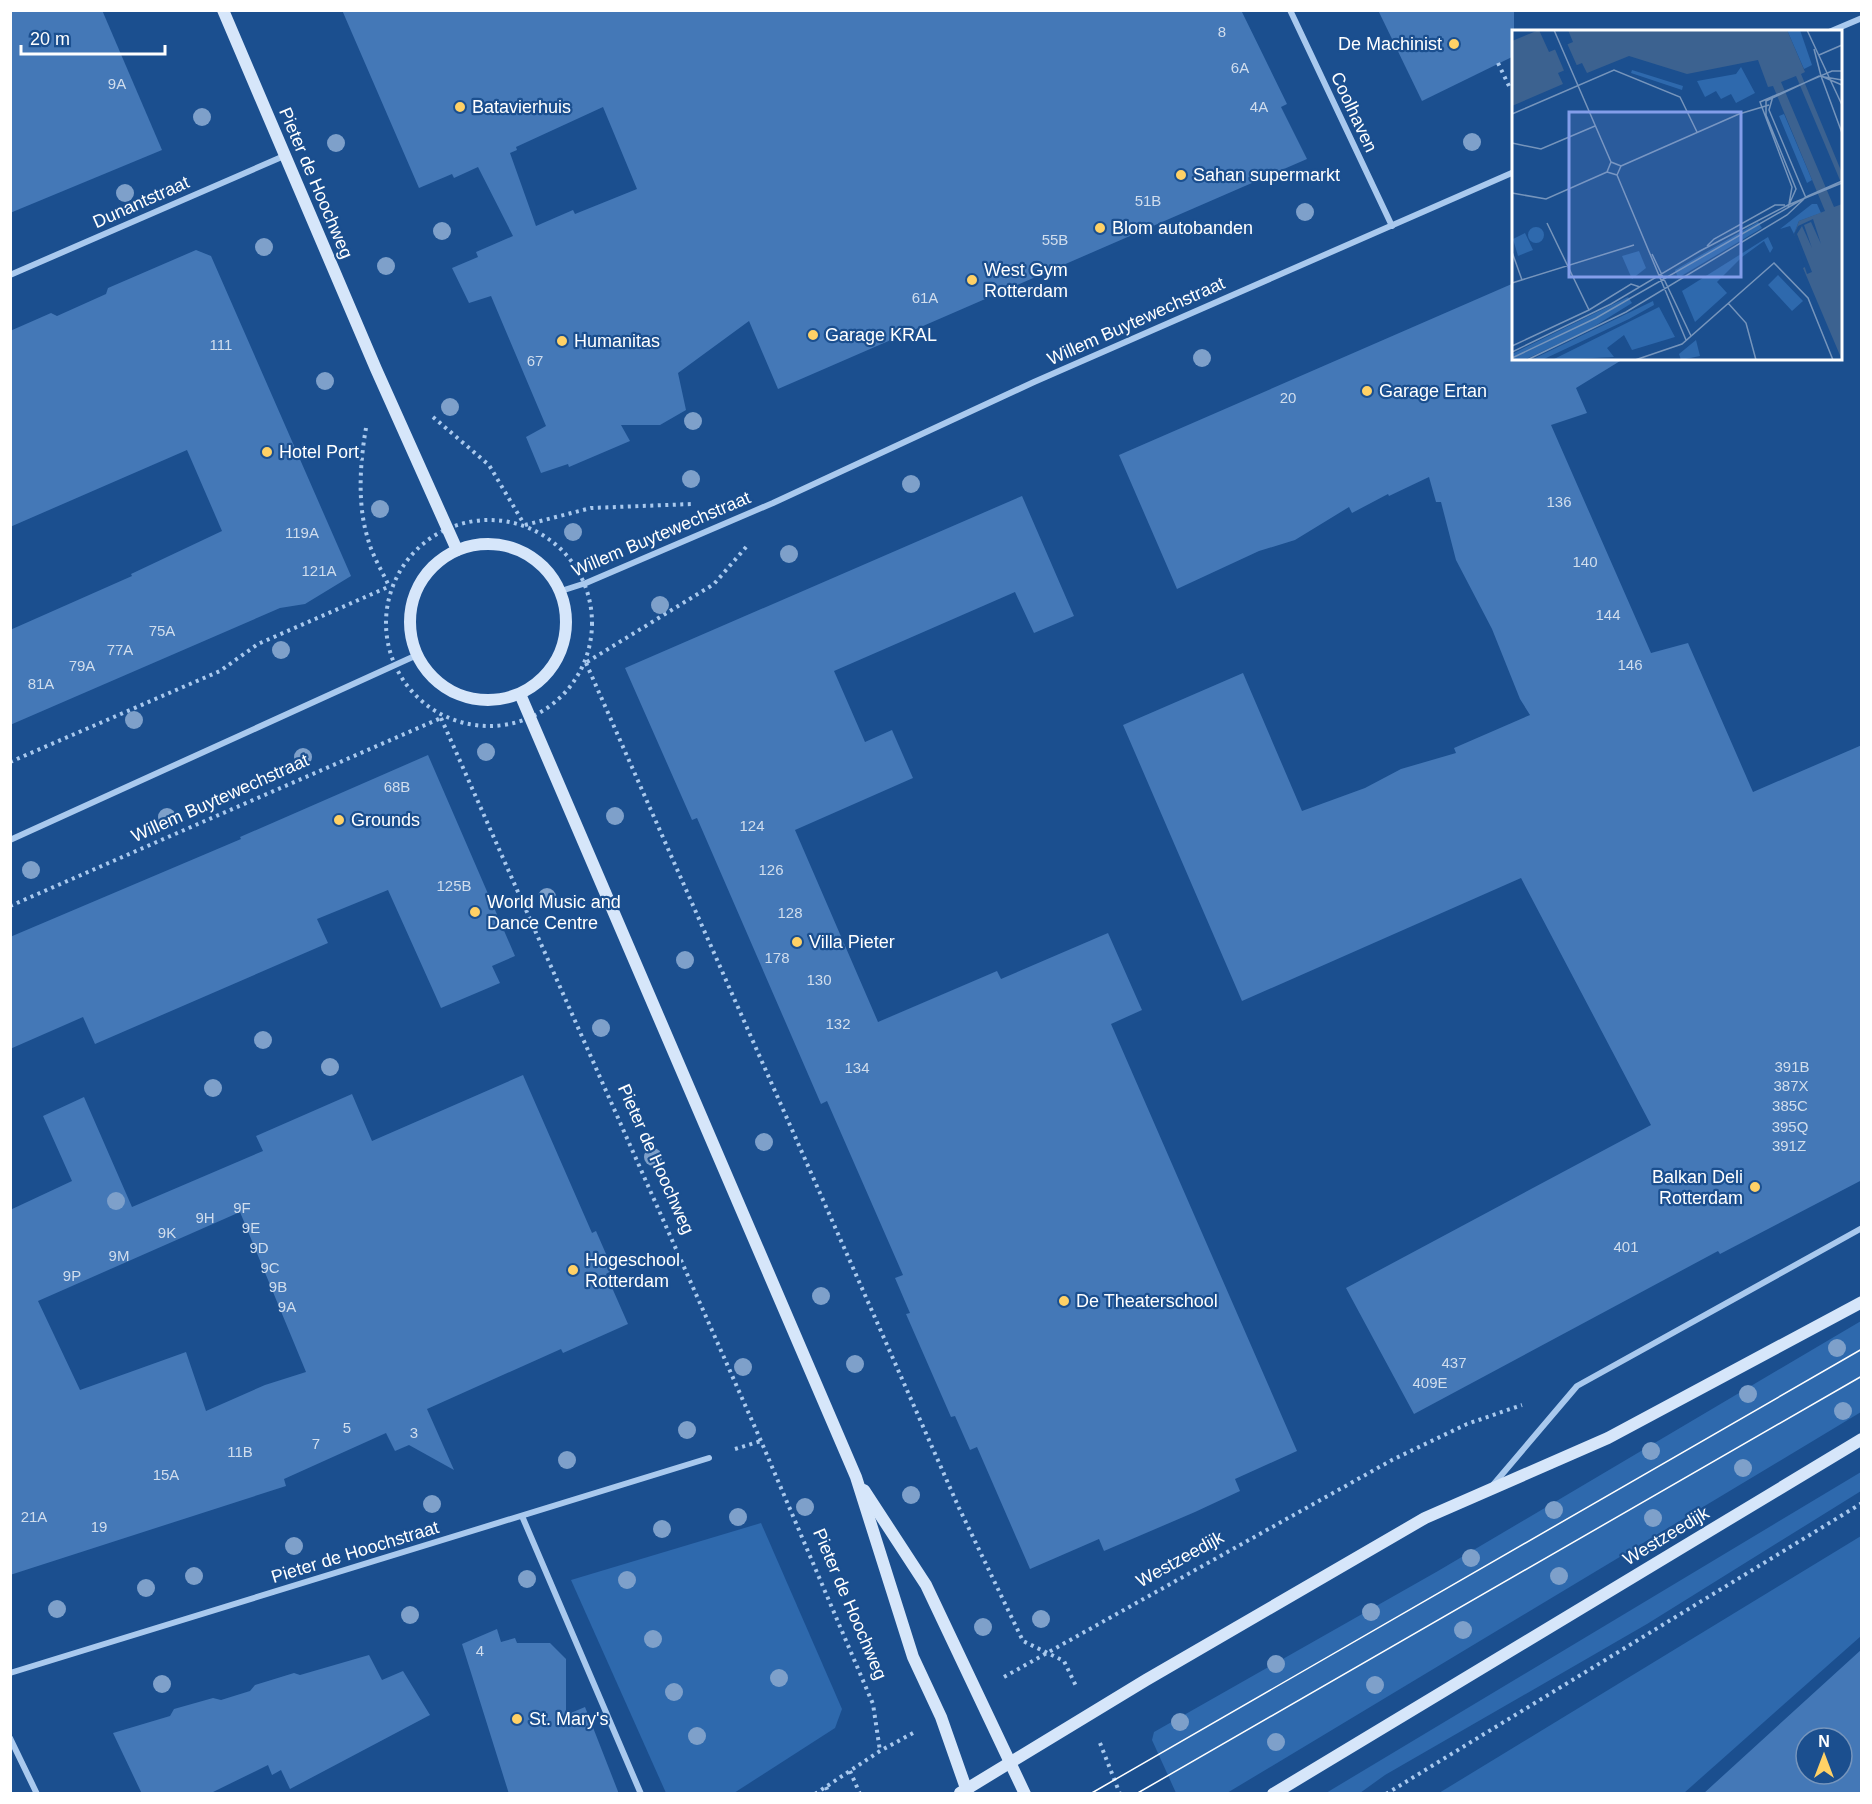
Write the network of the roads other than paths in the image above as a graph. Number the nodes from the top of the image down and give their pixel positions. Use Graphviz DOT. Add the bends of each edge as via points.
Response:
graph roads {
  1 [pos="223,10"];
  2 [pos="1290,10"];
  3 [pos="1862,18"];
  4 [pos="1834,30"];
  5 [pos="284,156"];
  6 [pos="1512,173"];
  7 [pos="1392,226"];
  8 [pos="10,275"];
  9 [pos="458,550"];
  10 [pos="561,591"];
  11 [pos="417,655"];
  12 [pos="520,694"];
  13 [pos="10,840"];
  14 [pos="1862,1228"];
  15 [pos="1862,1302"];
  16 [pos="1862,1439"];
  17 [pos="709,1458"];
  18 [pos="856,1477"];
  19 [pos="1491,1487"];
  20 [pos="522,1516"];
  21 [pos="10,1673"];
  22 [pos="10,1738"];
  23 [pos="1010,1763"];
  24 [pos="965,1792"];
  25 [pos="37,1794"];
  26 [pos="641,1794"];
  27 [pos="1025,1794"];
  28 [pos="1273,1794"];
  1 -- 5 [label="street, Pieter de Hoochweg"];
  2 -- 7 [label="street, Coolhaven"];
  3 -- 4 [label="street"];
  5 -- 8 [label="street, Dunantstraat"];
  5 -- 9 [label="street, Pieter de Hoochweg"];
  6 -- 7 [label="street, Willem Buytewechstraat"];
  7 -- 10 [label="street, Willem Buytewechstraat" via="1034,382 772,503"];
  9 -- 10 [label="street" via="498,545 517,550 536,559"];
  9 -- 11 [label="street" via="425,575 415,594 410,635"];
  10 -- 12 [label="street" via="566,631 561,651 552,669"];
  11 -- 12 [label="street" via="430,675 450,691 472,699 497,700"];
  11 -- 13 [label="street"];
  12 -- 18 [label="street, Pieter de Hoochweg"];
  14 -- 19 [label="street" via="1577,1386"];
  15 -- 19 [label="street" via="1608,1438"];
  16 -- 28 [label="street, Westzeedijk"];
  17 -- 20 [label="street, Pieter de Hoochstraat"];
  18 -- 23 [label="street, Pieter de Hoochweg" via="926,1585"];
  18 -- 24 [label="street, Pieter de Hoochweg" via="913,1657 941,1717"];
  19 -- 23 [label="street" via="1425,1518"];
  20 -- 21 [label="street, Pieter de Hoochstraat"];
  20 -- 26 [label="street"];
  22 -- 25 [label="street"];
  23 -- 24 [label="street"];
  23 -- 27 [label="street, Pieter de Hoochweg"];
}
